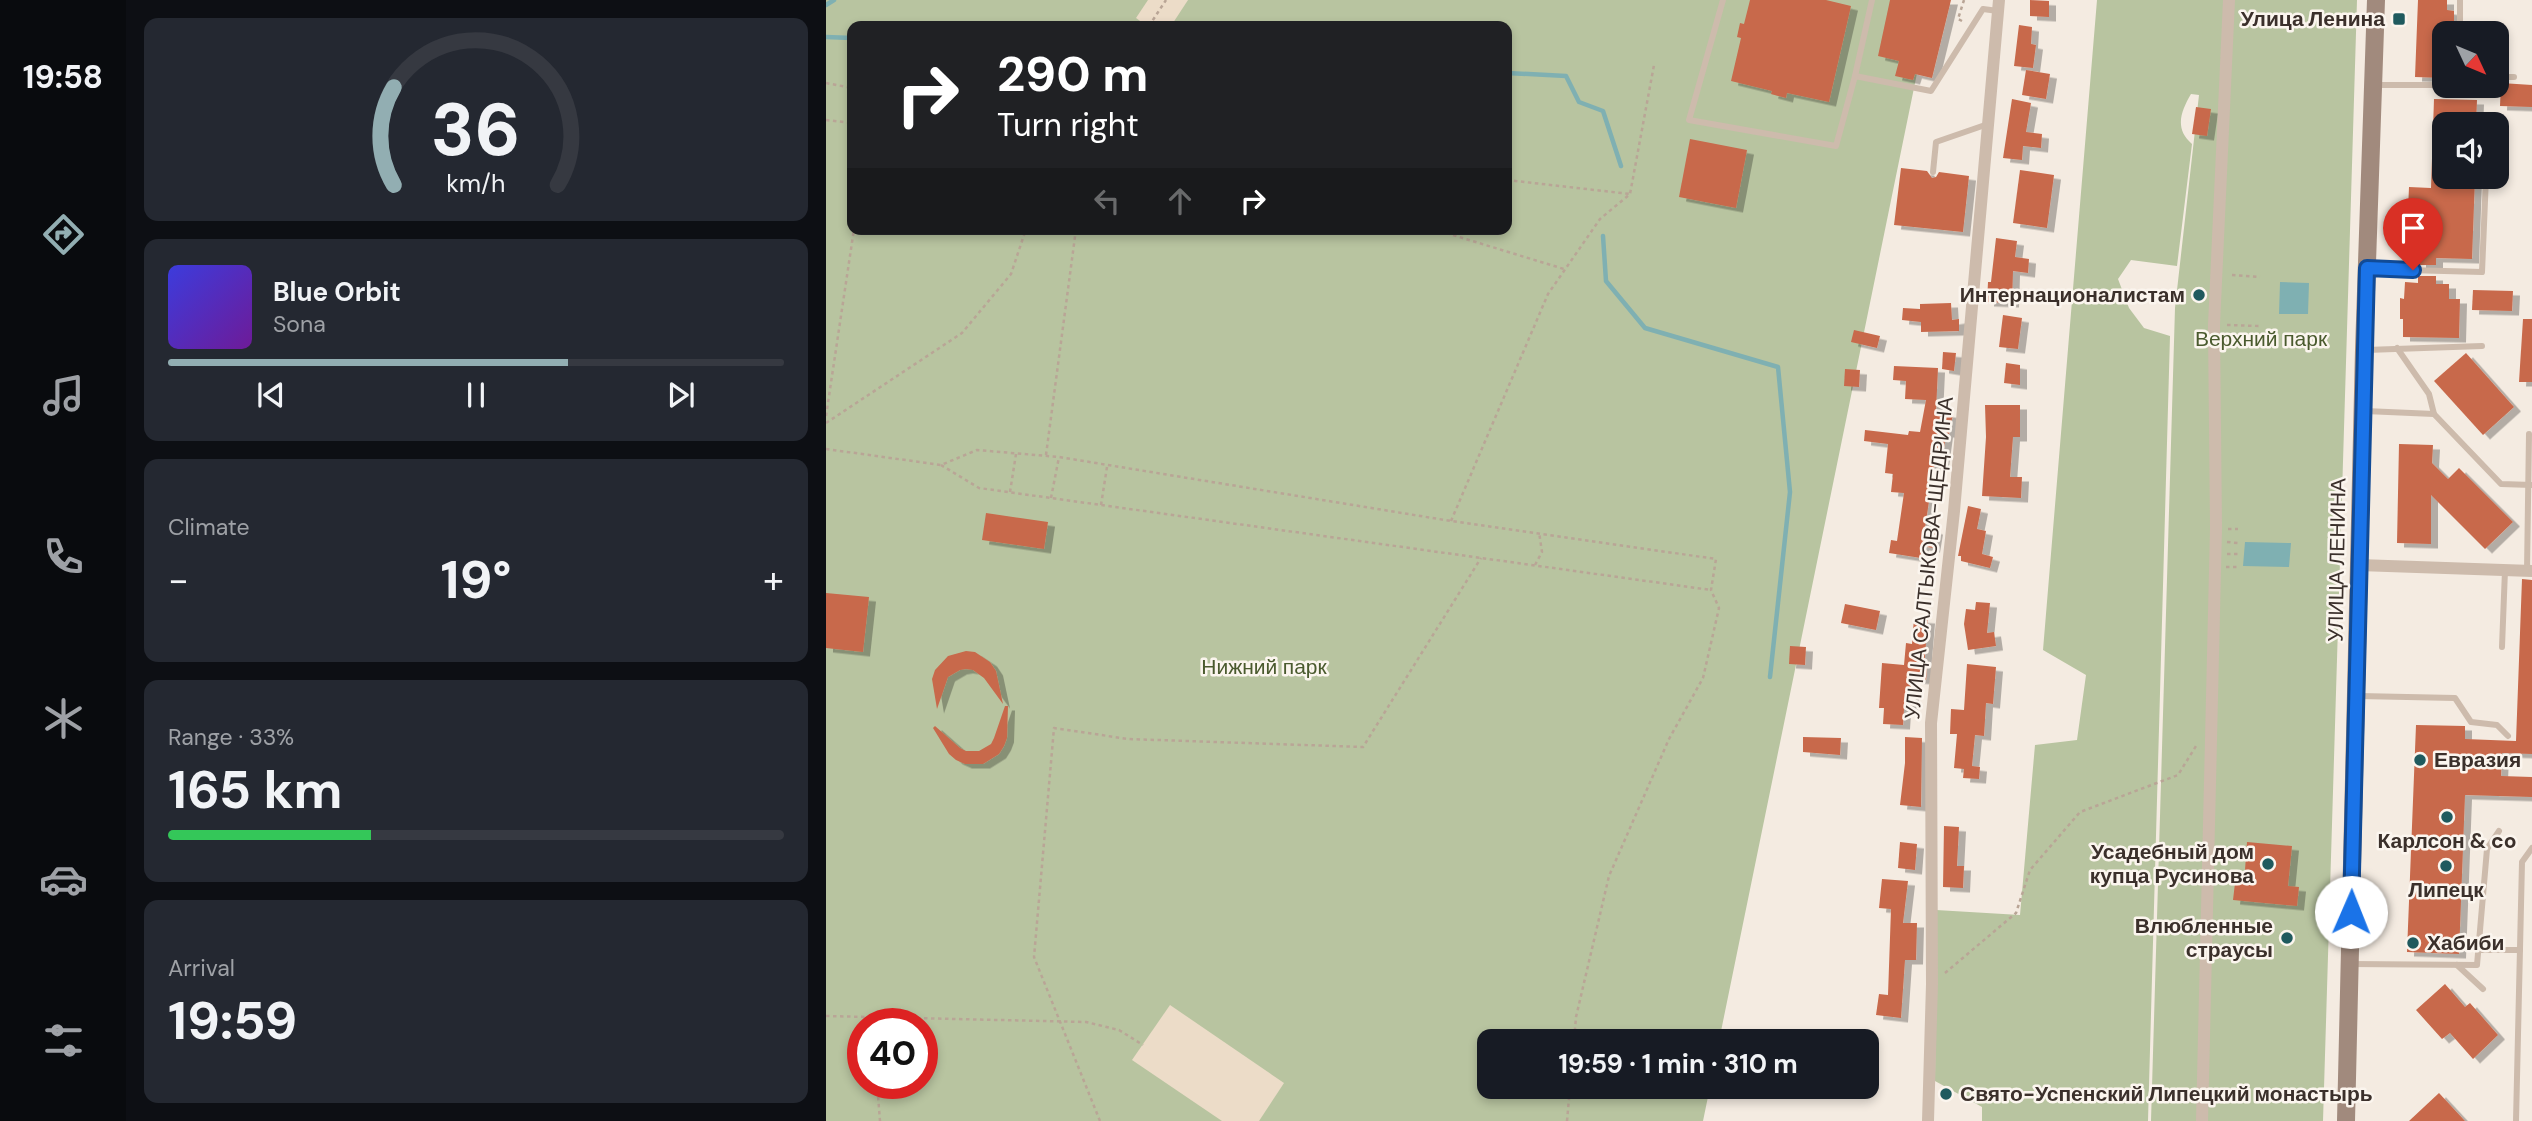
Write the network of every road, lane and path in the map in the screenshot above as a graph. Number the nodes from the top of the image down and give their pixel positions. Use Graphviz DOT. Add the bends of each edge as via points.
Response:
graph roads {
  1 [pos="1166,0"];
  2 [pos="1723,0"];
  3 [pos="1872,0"];
  4 [pos="1964,0"];
  5 [pos="2229,0"];
  6 [pos="2376,0"];
  7 [pos="2460,0"];
  8 [pos="1999,6"];
  9 [pos="1152,21"];
  10 [pos="2460,21"];
  11 [pos="1972,25"];
  12 [pos="1654,65"];
  13 [pos="1855,76"];
  14 [pos="2510,76"];
  15 [pos="2514,76"];
  16 [pos="826,83"];
  17 [pos="2372,85"];
  18 [pos="2432,85"];
  19 [pos="847,87"];
  20 [pos="826,120"];
  21 [pos="847,122"];
  22 [pos="1988,124"];
  23 [pos="1933,172"];
  24 [pos="1512,181"];
  25 [pos="2486,189"];
  26 [pos="1630,194"];
  27 [pos="854,235"];
  28 [pos="1024,235"];
  29 [pos="1075,235"];
  30 [pos="1452,235"];
  31 [pos="2367,268"];
  32 [pos="1564,270"];
  33 [pos="2232,275"];
  34 [pos="2260,276"];
  35 [pos="2226,325"];
  36 [pos="2259,326"];
  37 [pos="2482,346"];
  38 [pos="2397,348"];
  39 [pos="2364,350"];
  40 [pos="2363,411"];
  41 [pos="2434,414"];
  42 [pos="826,416"];
  43 [pos="826,424"];
  44 [pos="2529,434"];
  45 [pos="826,449"];
  46 [pos="1017,453"];
  47 [pos="1046,456"];
  48 [pos="1059,457"];
  49 [pos="941,465"];
  50 [pos="1108,465"];
  51 [pos="2530,485"];
  52 [pos="1010,492"];
  53 [pos="1051,498"];
  54 [pos="1101,505"];
  55 [pos="1451,521"];
  56 [pos="1539,532"];
  57 [pos="1481,558"];
  58 [pos="1535,565"];
  59 [pos="2359,565"];
  60 [pos="2505,570"];
  61 [pos="2530,571"];
  62 [pos="1711,590"];
  63 [pos="2502,648"];
  64 [pos="2357,696"];
  65 [pos="2508,736"];
  66 [pos="2198,743"];
  67 [pos="2499,831"];
  68 [pos="2532,848"];
  69 [pos="2479,950"];
  70 [pos="2520,950"];
  71 [pos="2349,964"];
  72 [pos="2457,965"];
  73 [pos="1932,984"];
  74 [pos="2483,989"];
  75 [pos="826,1016"];
  76 [pos="847,1016"];
  77 [pos="938,1018"];
  78 [pos="1060,1021"];
  79 [pos="1575,1029"];
  80 [pos="1143,1045"];
  81 [pos="878,1099"];
  82 [pos="1569,1099"];
  83 [pos="880,1121"];
  84 [pos="1100,1121"];
  85 [pos="1567,1121"];
  86 [pos="1928,1121"];
  87 [pos="2202,1121"];
  88 [pos="2346,1121"];
  89 [pos="2516,1121"];
  1 -- 9 [label="path"];
  2 -- 13 [label="lane" via="1689,120 1836,146"];
  3 -- 13 [label="lane"];
  4 -- 11 [label="path" via="1958,19"];
  5 -- 87 [label="street" via="2214,325 2216,528"];
  6 -- 17 [label="street, УЛИЦА ЛЕНИНА"];
  7 -- 10 [label="lane"];
  8 -- 11 [label="lane" via="1983,9"];
  8 -- 22 [label="street, УЛИЦА САЛТЫКОВА-ЩЕДРИНА"];
  11 -- 13 [label="lane" via="1931,91"];
  12 -- 26 [label="path"];
  14 -- 15 [label="lane"];
  16 -- 19 [label="path"];
  17 -- 18 [label="lane"];
  17 -- 31 [label="street, УЛИЦА ЛЕНИНА"];
  20 -- 21 [label="path"];
  22 -- 23 [label="lane" via="1936,142"];
  22 -- 73 [label="street, УЛИЦА САЛТЫКОВА-ЩЕДРИНА" via="1931,723"];
  24 -- 26 [label="path"];
  25 -- 31 [label="lane" via="2482,272"];
  26 -- 32 [label="path" via="1600,219"];
  27 -- 42 [label="path"];
  28 -- 43 [label="path" via="1011,274 962,334"];
  29 -- 47 [label="path"];
  30 -- 32 [label="path"];
  31 -- 39 [label="street, УЛИЦА ЛЕНИНА"];
  32 -- 55 [label="path" via="1548,293"];
  33 -- 34 [label="path"];
  35 -- 36 [label="path"];
  37 -- 38 [label="lane"];
  38 -- 39 [label="lane"];
  38 -- 41 [label="lane" via="2429,394"];
  39 -- 40 [label="street, УЛИЦА ЛЕНИНА"];
  40 -- 41 [label="lane"];
  40 -- 59 [label="street, УЛИЦА ЛЕНИНА"];
  41 -- 51 [label="lane" via="2501,484"];
  44 -- 51 [label="lane"];
  45 -- 49 [label="path"];
  46 -- 47 [label="path"];
  46 -- 49 [label="path" via="976,450"];
  46 -- 52 [label="path"];
  47 -- 48 [label="path"];
  48 -- 50 [label="path"];
  48 -- 53 [label="path"];
  49 -- 52 [label="path" via="979,488"];
  50 -- 54 [label="path"];
  50 -- 55 [label="path"];
  51 -- 61 [label="lane"];
  52 -- 53 [label="path"];
  53 -- 54 [label="path"];
  54 -- 57 [label="path"];
  55 -- 56 [label="path"];
  56 -- 58 [label="path" via="1542,552"];
  56 -- 62 [label="path" via="1716,559"];
  57 -- 58 [label="path"];
  57 -- 78 [label="path" via="1363,747 1128,738 1054,728 1034,957"];
  58 -- 62 [label="path"];
  59 -- 60 [label="street"];
  59 -- 64 [label="street, УЛИЦА ЛЕНИНА"];
  60 -- 61 [label="street"];
  60 -- 63 [label="lane"];
  62 -- 79 [label="path" via="1719,608 1703,678 1669,739 1609,876"];
  64 -- 65 [label="lane" via="2455,698 2471,722 2497,725"];
  64 -- 71 [label="street, УЛИЦА ЛЕНИНА"];
  66 -- 73 [label="path" via="2178,775 2080,812 2030,870 2016,914"];
  67 -- 69 [label="lane" via="2487,849"];
  68 -- 70 [label="lane" via="2522,862"];
  69 -- 70 [label="lane"];
  69 -- 72 [label="lane" via="2477,965"];
  70 -- 89 [label="lane"];
  71 -- 72 [label="lane"];
  71 -- 88 [label="street, УЛИЦА ЛЕНИНА"];
  72 -- 74 [label="lane"];
  73 -- 86 [label="street, УЛИЦА САЛТЫКОВА-ЩЕДРИНА"];
  75 -- 76 [label="path"];
  77 -- 78 [label="path"];
  78 -- 80 [label="path" via="1119,1030"];
  78 -- 84 [label="path"];
  81 -- 83 [label="path"];
  82 -- 85 [label="path"];
}
